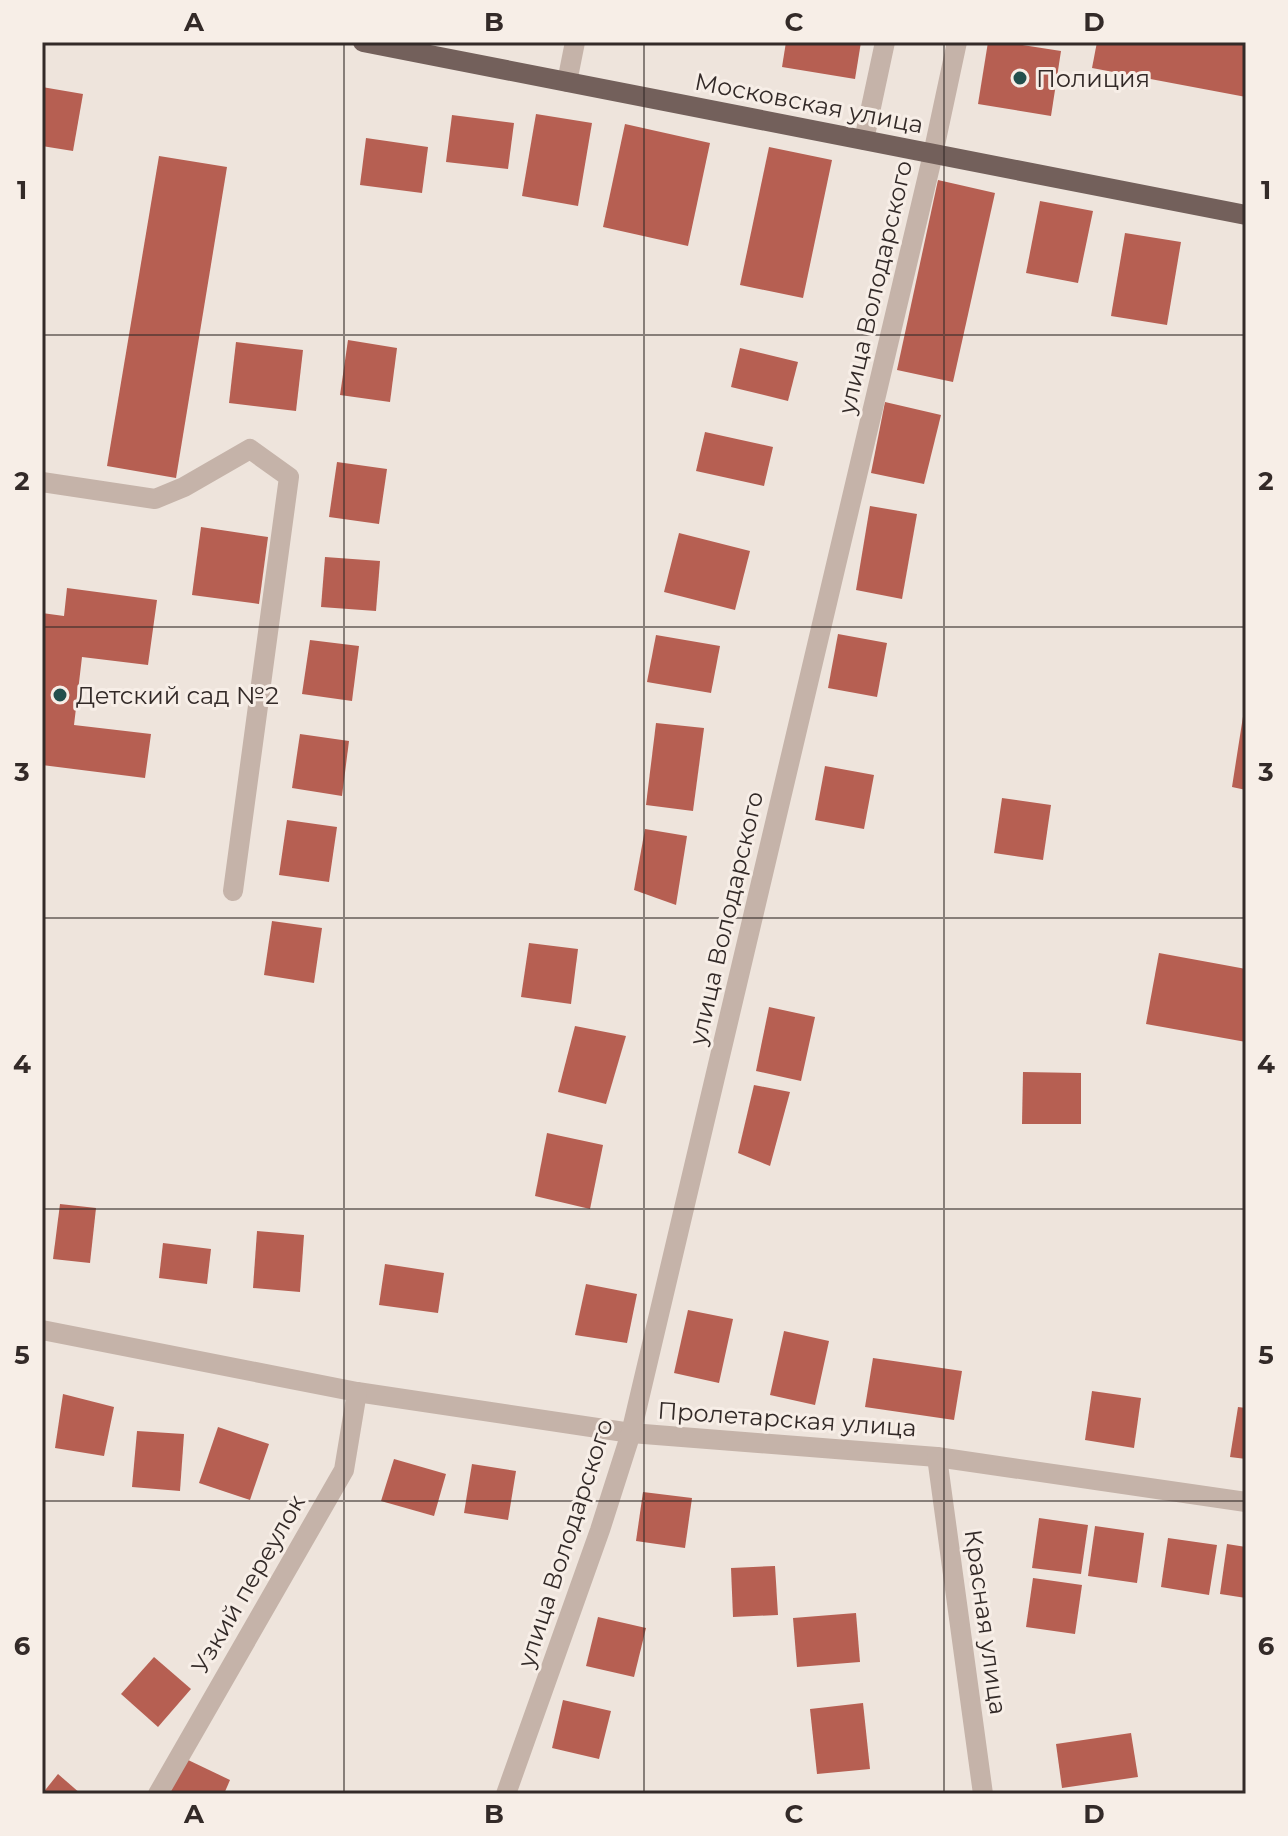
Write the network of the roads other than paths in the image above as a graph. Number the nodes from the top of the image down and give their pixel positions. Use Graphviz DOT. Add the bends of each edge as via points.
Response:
graph roads {
  1 [pos="363,42"];
  2 [pos="575,42"];
  3 [pos="885,42"];
  4 [pos="957,42"];
  5 [pos="567,82"];
  6 [pos="864,140"];
  7 [pos="933,154"];
  8 [pos="1246,215"];
  9 [pos="42,482"];
  10 [pos="233,891"];
  11 [pos="42,1330"];
  12 [pos="357,1392"];
  13 [pos="631,1433"];
  14 [pos="937,1457"];
  15 [pos="1246,1502"];
  16 [pos="158,1794"];
  17 [pos="506,1794"];
  18 [pos="983,1794"];
  1 -- 5 [label="main road, Московская улица"];
  2 -- 5 [label="street"];
  3 -- 6 [label="street"];
  4 -- 7 [label="street, улица Володарского"];
  5 -- 6 [label="main road, Московская улица"];
  6 -- 7 [label="main road, Московская улица"];
  7 -- 8 [label="main road, Московская улица"];
  7 -- 13 [label="street, улица Володарского"];
  9 -- 10 [label="street" via="155,499 250,449 289,477"];
  11 -- 12 [label="street, Пролетарская улица"];
  12 -- 13 [label="street, Пролетарская улица"];
  12 -- 16 [label="street, Узкий переулок" via="344,1470"];
  13 -- 14 [label="street, Пролетарская улица"];
  13 -- 17 [label="street, улица Володарского"];
  14 -- 15 [label="street, Пролетарская улица"];
  14 -- 18 [label="street, Красная улица"];
}
